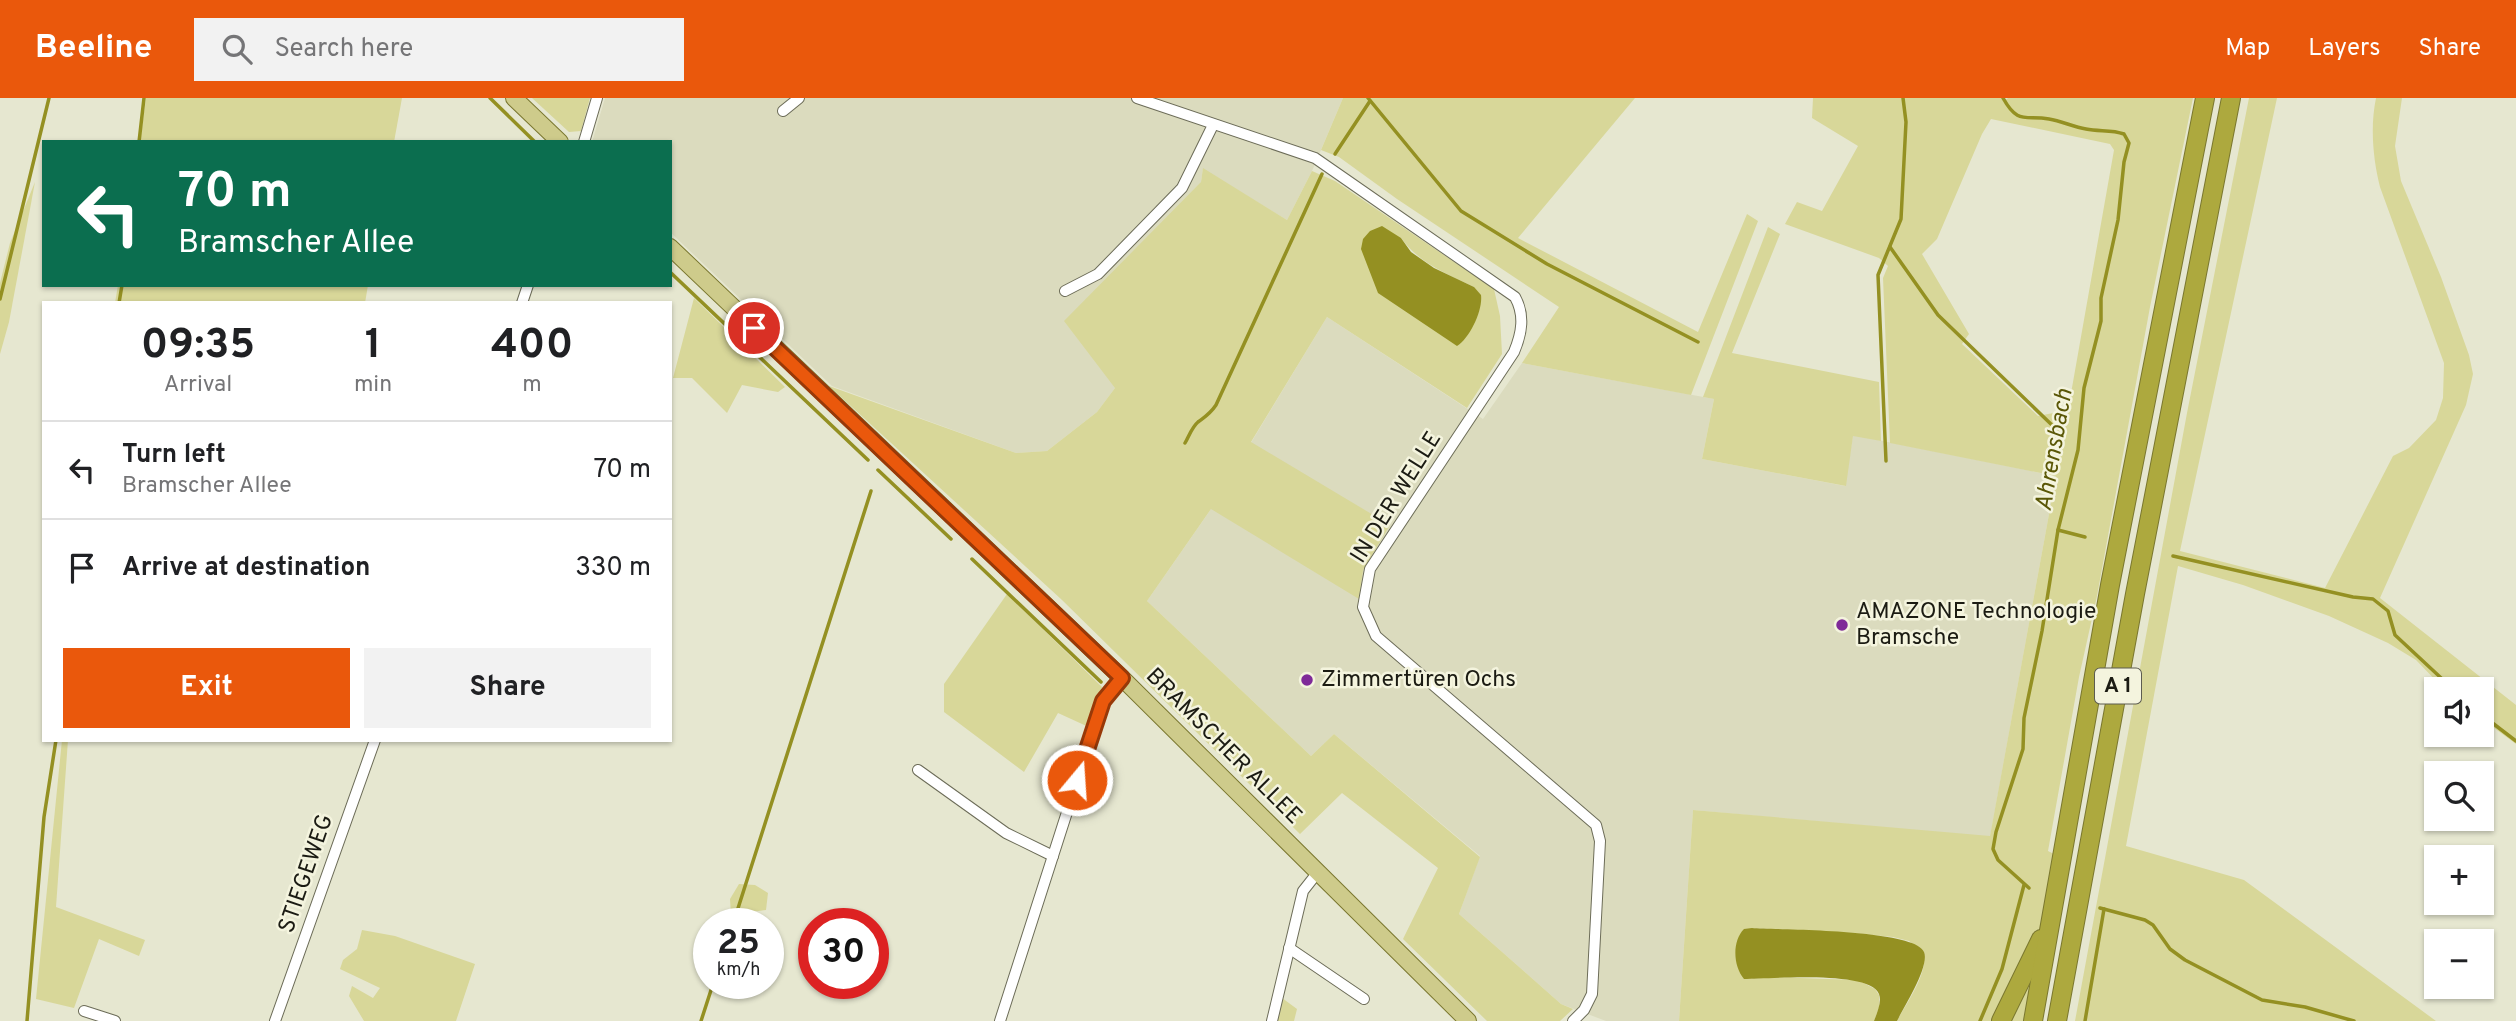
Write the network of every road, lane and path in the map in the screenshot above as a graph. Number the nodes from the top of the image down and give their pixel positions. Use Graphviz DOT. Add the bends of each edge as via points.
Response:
graph roads {
  1 [pos="514,98"];
  2 [pos="597,98"];
  3 [pos="799,98"];
  4 [pos="1137,98"];
  5 [pos="2205,98"];
  6 [pos="2231,98"];
  7 [pos="783,111"];
  8 [pos="1213,125"];
  9 [pos="558,140"];
  10 [pos="585,140"];
  11 [pos="672,249"];
  12 [pos="1065,291"];
  13 [pos="1122,678"];
  14 [pos="374,742"];
  15 [pos="918,770"];
  16 [pos="1053,856"];
  17 [pos="1318,872"];
  18 [pos="2051,920"];
  19 [pos="1289,948"];
  20 [pos="1364,999"];
  21 [pos="84,1011"];
  22 [pos="115,1021"];
  23 [pos="275,1021"];
  24 [pos="1000,1021"];
  25 [pos="1272,1021"];
  26 [pos="1468,1021"];
  27 [pos="1573,1021"];
  28 [pos="2001,1021"];
  29 [pos="2033,1021"];
  30 [pos="2057,1021"];
  1 -- 9 [label="main road"];
  2 -- 10 [label="street"];
  3 -- 7 [label="street"];
  4 -- 8 [label="street, IN DER WELLE"];
  5 -- 18 [label="highway, A 1" via="2110,585"];
  6 -- 30 [label="highway, A 1"];
  8 -- 12 [label="street" via="1182,188 1098,274"];
  8 -- 27 [label="street, IN DER WELLE" via="1315,158 1515,297 1520,306 1521,336 1514,352 1370,569 1363,607 1376,636 1596,825 1600,841 1592,994"];
  11 -- 13 [label="main road, BRAMSCHER ALLEE"];
  13 -- 16 [label="street" via="1103,701"];
  13 -- 17 [label="main road, BRAMSCHER ALLEE"];
  14 -- 23 [label="street, STIEGEWEG"];
  15 -- 16 [label="street" via="1006,833"];
  16 -- 24 [label="street"];
  17 -- 19 [label="street" via="1303,891"];
  17 -- 26 [label="main road, BRAMSCHER ALLEE"];
  18 -- 28 [label="highway"];
  18 -- 29 [label="highway, A 1"];
  19 -- 20 [label="street"];
  19 -- 25 [label="street"];
  21 -- 22 [label="street"];
}
